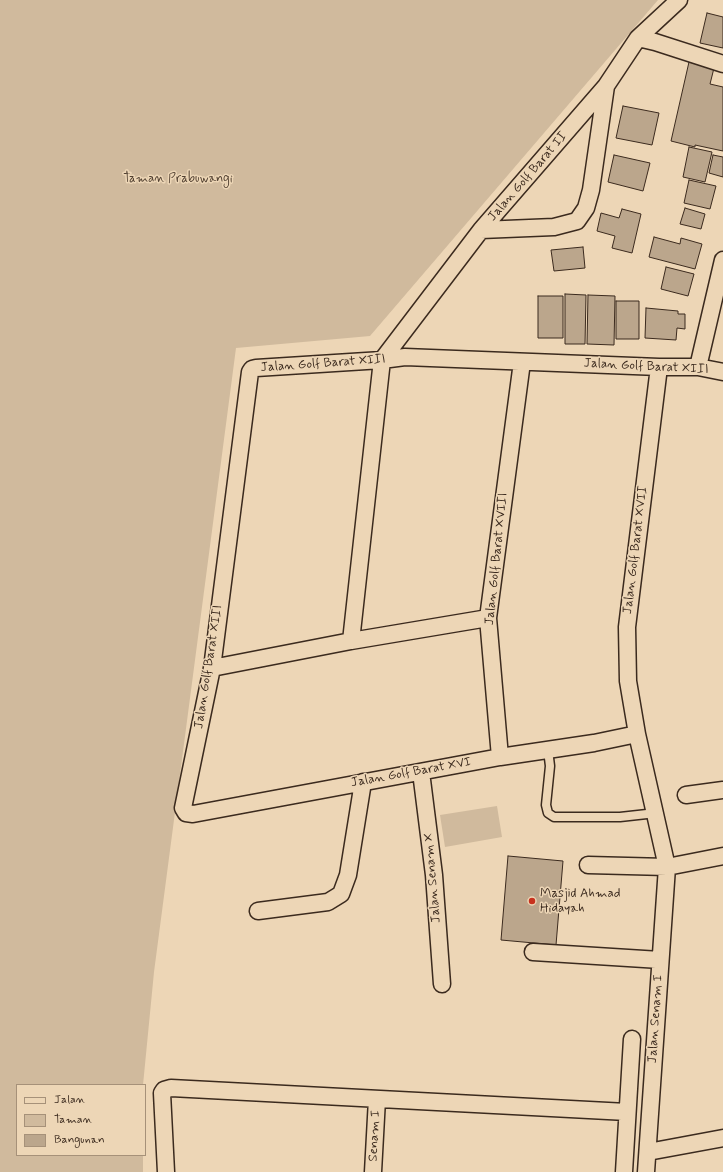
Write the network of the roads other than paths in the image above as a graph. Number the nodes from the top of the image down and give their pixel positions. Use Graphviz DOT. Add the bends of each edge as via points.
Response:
graph roads {
  1 [pos="679,0"];
  2 [pos="638,38"];
  3 [pos="723,64"];
  4 [pos="606,86"];
  5 [pos="481,230"];
  6 [pos="723,260"];
  7 [pos="382,360"];
  8 [pos="522,362"];
  9 [pos="659,367"];
  10 [pos="698,367"];
  11 [pos="723,372"];
  12 [pos="488,618"];
  13 [pos="351,641"];
  14 [pos="212,668"];
  15 [pos="637,734"];
  16 [pos="548,750"];
  17 [pos="500,757"];
  18 [pos="421,772"];
  19 [pos="363,782"];
  20 [pos="723,790"];
  21 [pos="686,795"];
  22 [pos="186,813"];
  23 [pos="656,813"];
  24 [pos="723,856"];
  25 [pos="588,865"];
  26 [pos="666,867"];
  27 [pos="258,910"];
  28 [pos="533,952"];
  29 [pos="660,960"];
  30 [pos="442,984"];
  31 [pos="632,1039"];
  32 [pos="377,1099"];
  33 [pos="627,1112"];
  34 [pos="723,1138"];
  35 [pos="648,1152"];
  36 [pos="166,1172"];
  37 [pos="373,1172"];
  38 [pos="624,1172"];
  39 [pos="646,1172"];
  1 -- 2 [label="street, Jalan Golf Barat II"];
  2 -- 3 [label="street"];
  2 -- 4 [label="street, Jalan Golf Barat II"];
  4 -- 5 [label="street, Jalan Golf Barat II"];
  4 -- 5 [label="street" via="591,190 586,208 577,222 554,227"];
  5 -- 7 [label="street, Jalan Golf Barat II"];
  6 -- 10 [label="street"];
  7 -- 8 [label="street, Jalan Golf Barat XIII" via="405,357"];
  7 -- 13 [label="street"];
  7 -- 14 [label="street, Jalan Golf Barat XIII" via="256,368 250,372"];
  8 -- 9 [label="street, Jalan Golf Barat XIII"];
  8 -- 12 [label="street, Jalan Golf Barat XVIII"];
  9 -- 10 [label="street, Jalan Golf Barat XIII"];
  9 -- 15 [label="street, Jalan Golf Barat XVII" via="627,627 628,681"];
  10 -- 11 [label="street, Jalan Golf Barat XIII"];
  12 -- 13 [label="street"];
  12 -- 17 [label="street, Jalan Golf Barat XVIII"];
  13 -- 14 [label="street"];
  14 -- 22 [label="street, Jalan Golf Barat XIII" via="183,808"];
  15 -- 16 [label="street, Jalan Golf Barat XVI"];
  15 -- 23 [label="street, Jalan Golf Barat XVII"];
  16 -- 17 [label="street, Jalan Golf Barat XVI"];
  16 -- 23 [label="lane" via="548,814 554,817 620,817"];
  17 -- 18 [label="street, Jalan Golf Barat XVI"];
  18 -- 19 [label="street, Jalan Golf Barat XVI"];
  18 -- 30 [label="street, Jalan Senam X" via="434,875"];
  19 -- 22 [label="street, Jalan Golf Barat XVI" via="193,814"];
  19 -- 27 [label="street" via="348,875 341,894 328,902"];
  20 -- 21 [label="street"];
  23 -- 26 [label="street, Jalan Senam I"];
  24 -- 26 [label="street"];
  25 -- 26 [label="street"];
  26 -- 29 [label="street, Jalan Senam I"];
  28 -- 29 [label="street"];
  29 -- 35 [label="street, Jalan Senam I"];
  31 -- 33 [label="street"];
  32 -- 33 [label="street"];
  32 -- 36 [label="street" via="172,1088 164,1090 162,1093"];
  32 -- 37 [label="street, Senam I"];
  33 -- 38 [label="street"];
  34 -- 35 [label="street"];
  35 -- 39 [label="street, Jalan Senam I"];
}
